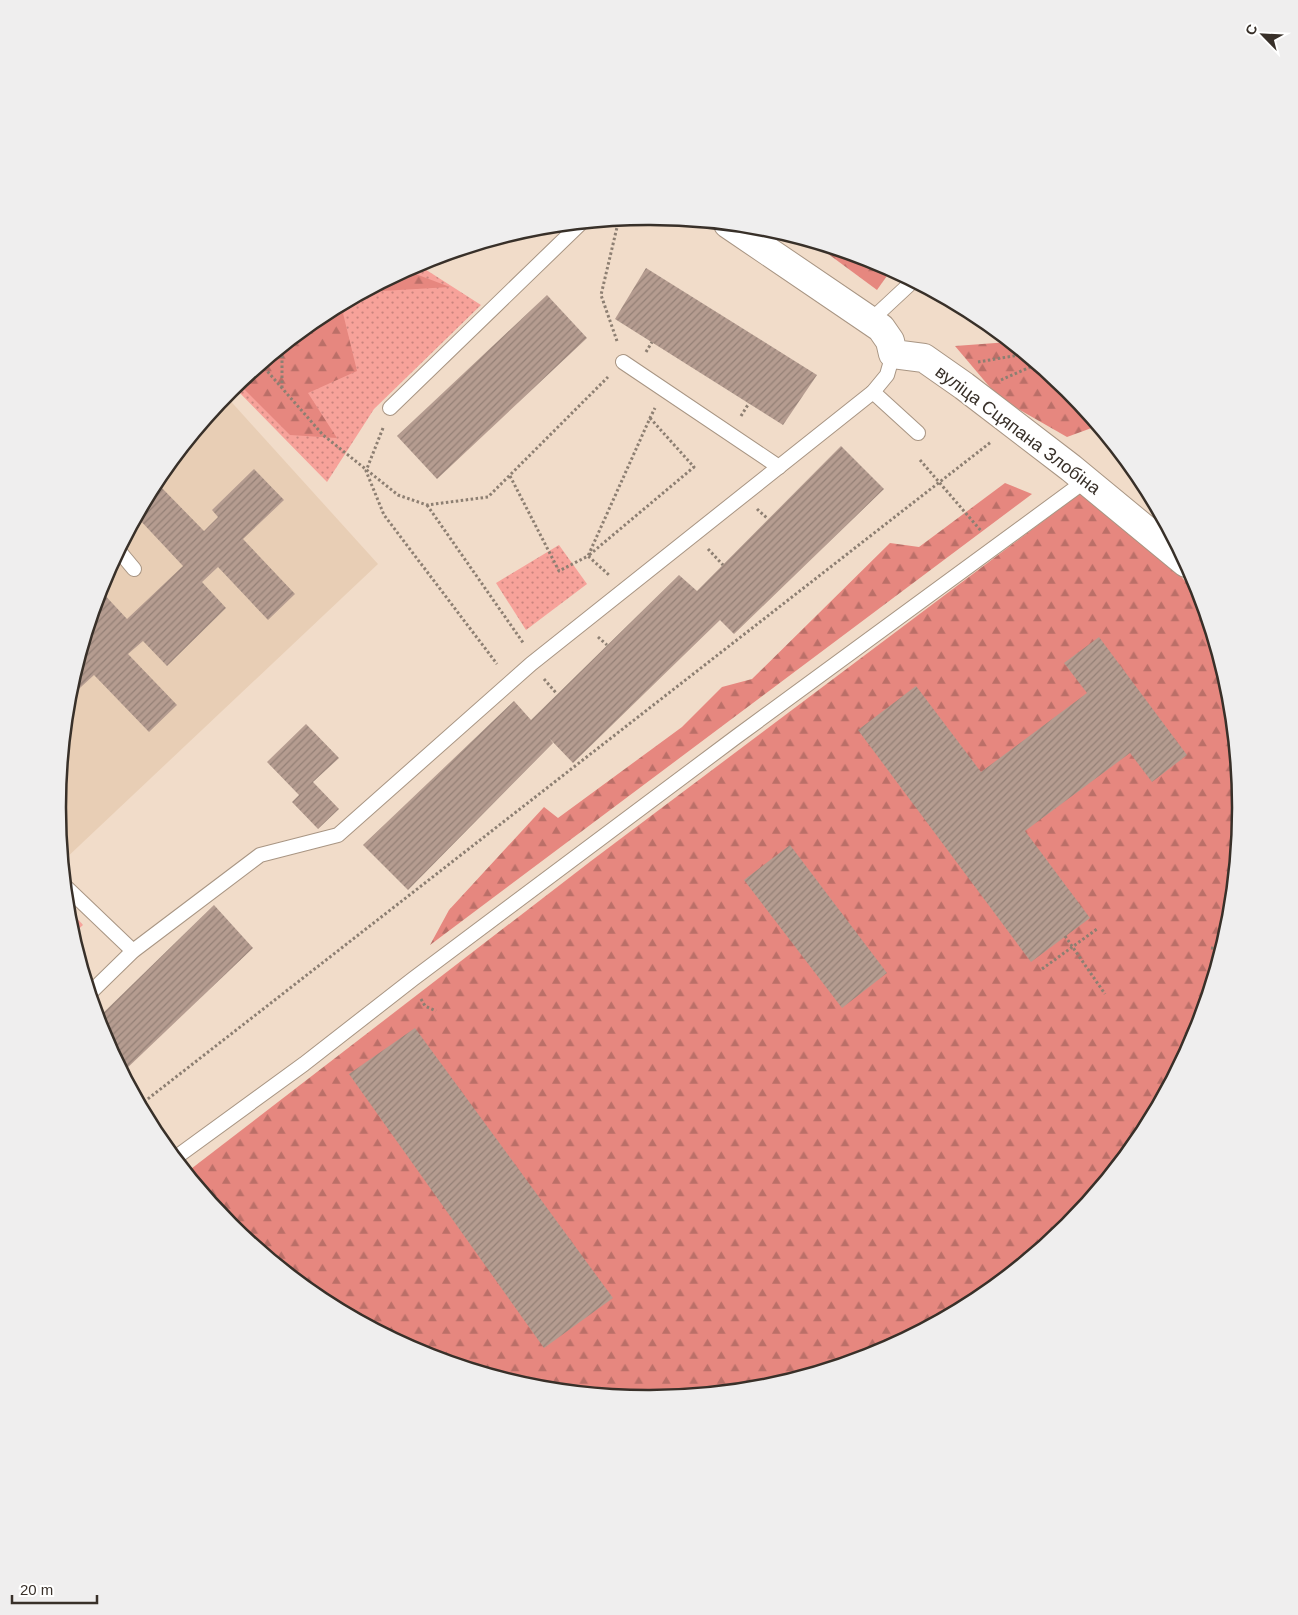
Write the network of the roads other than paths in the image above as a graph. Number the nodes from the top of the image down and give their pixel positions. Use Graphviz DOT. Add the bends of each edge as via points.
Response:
graph roads {
  1 [pos="575,230"];
  2 [pos="740,232"];
  3 [pos="908,286"];
  4 [pos="870,321"];
  5 [pos="893,354"];
  6 [pos="624,362"];
  7 [pos="873,392"];
  8 [pos="390,408"];
  9 [pos="918,432"];
  10 [pos="779,467"];
  11 [pos="1085,480"];
  12 [pos="1173,552"];
  13 [pos="123,557"];
  14 [pos="134,569"];
  15 [pos="72,893"];
  16 [pos="133,951"];
  17 [pos="95,988"];
  18 [pos="181,1154"];
  1 -- 8 [label="lane"];
  2 -- 4 [label="street"];
  3 -- 4 [label="lane"];
  4 -- 5 [label="street" via="881,328 890,340"];
  5 -- 7 [label="lane" via="887,375"];
  5 -- 11 [label="street, вуліца Сцяпана Злобіна" via="924,358"];
  6 -- 10 [label="lane"];
  7 -- 9 [label="lane"];
  7 -- 10 [label="lane"];
  10 -- 16 [label="lane" via="531,664 338,836 260,855"];
  11 -- 12 [label="street, вуліца Сцяпана Злобіна"];
  11 -- 18 [label="lane"];
  13 -- 14 [label="lane"];
  15 -- 16 [label="lane"];
  16 -- 17 [label="lane"];
}
